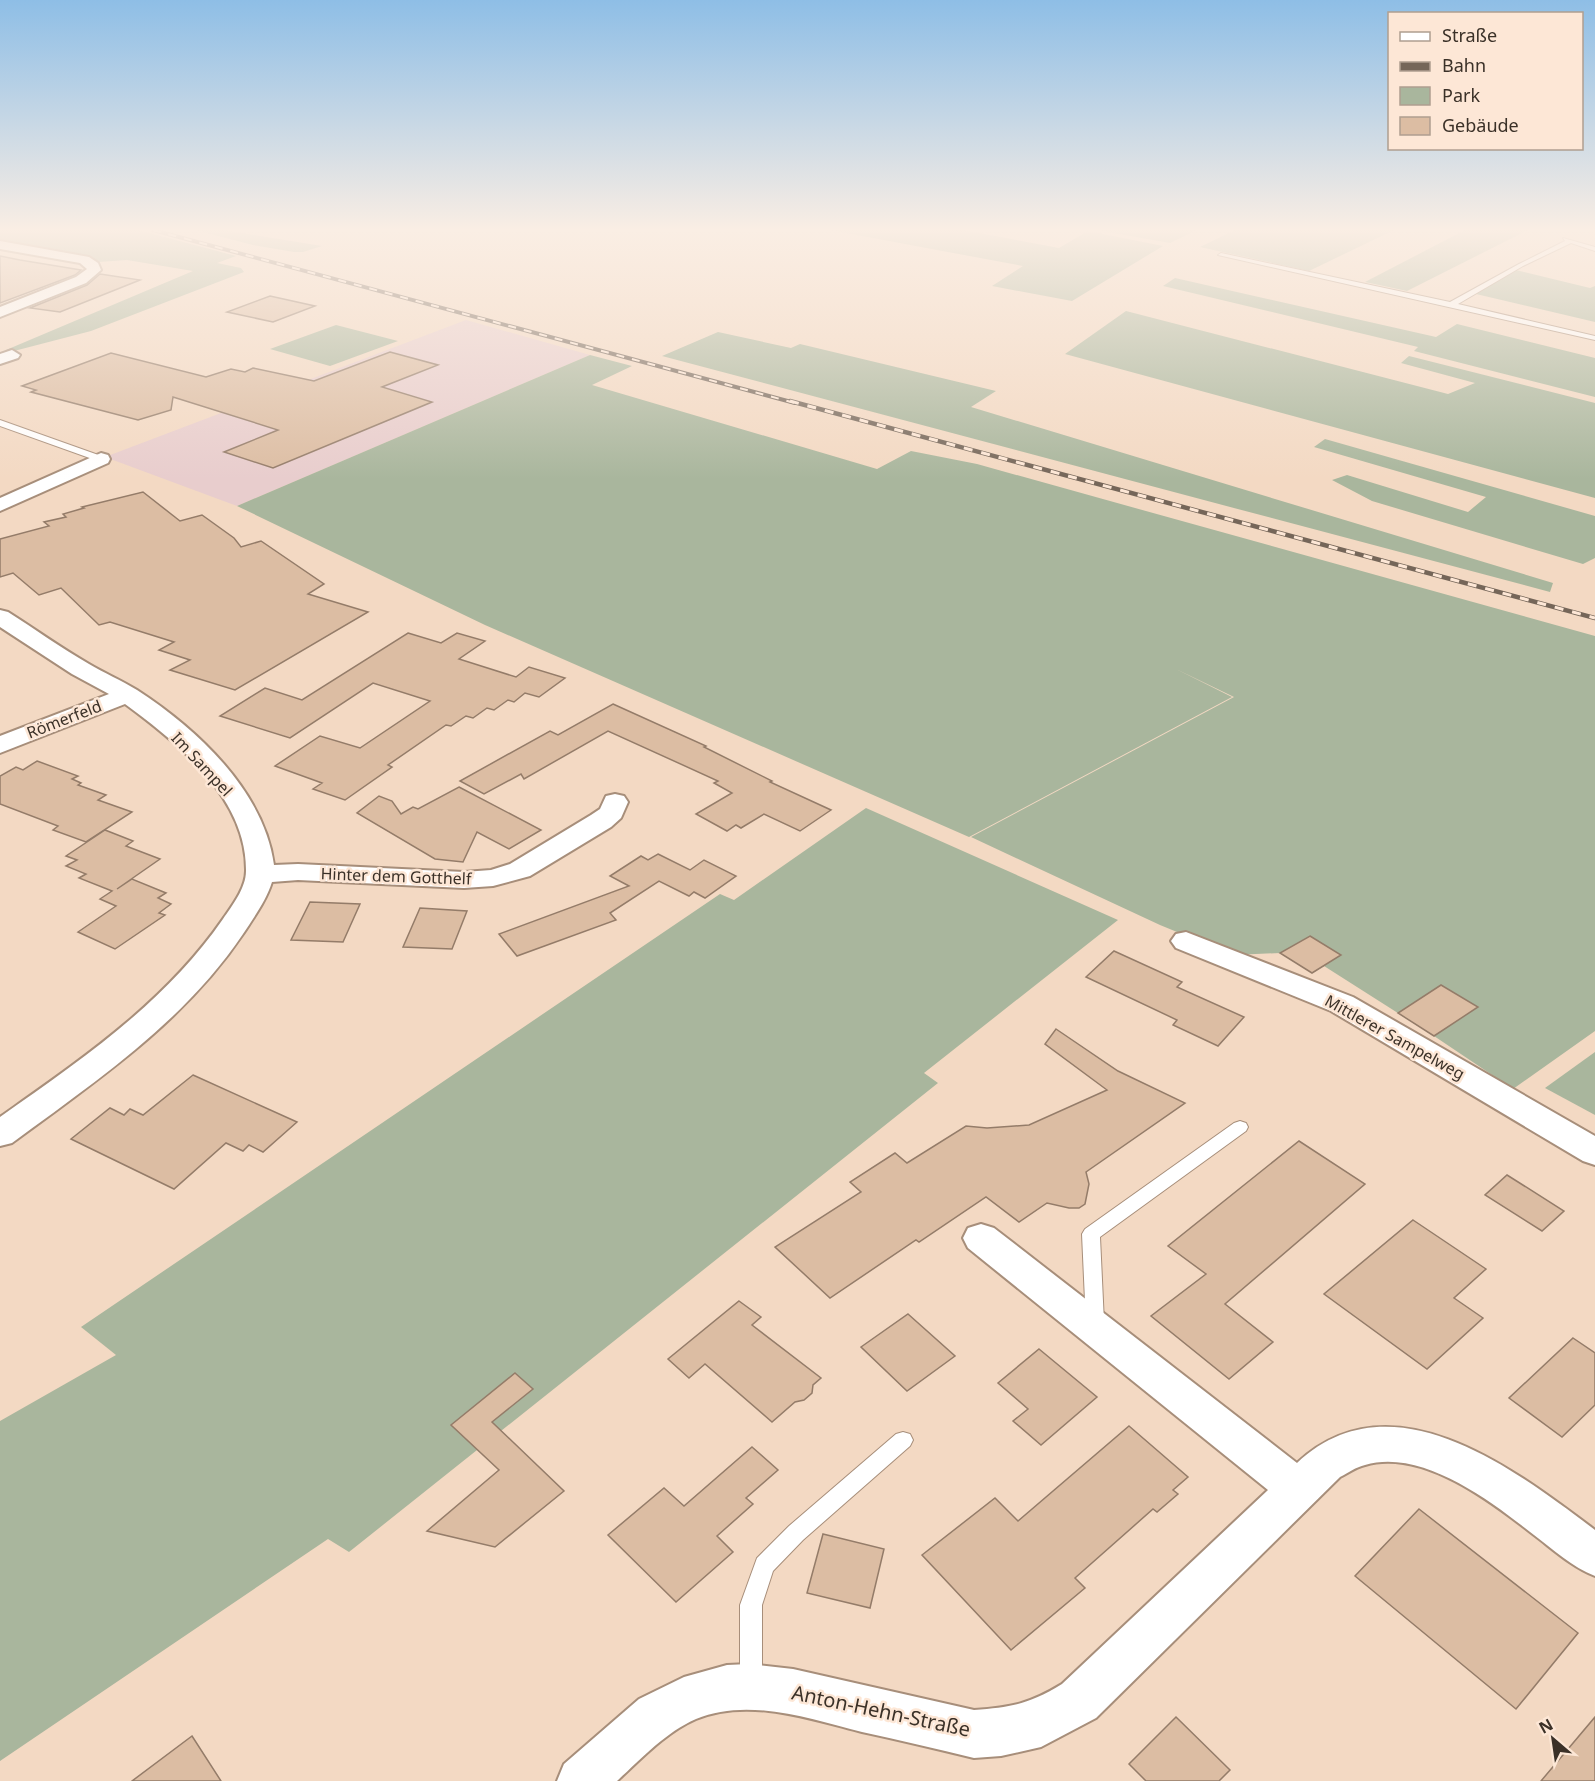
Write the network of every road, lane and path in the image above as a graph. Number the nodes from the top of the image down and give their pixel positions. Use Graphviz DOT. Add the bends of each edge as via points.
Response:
graph roads {
  1 [pos="1490,313"];
  2 [pos="1595,338"];
  3 [pos="0,423"];
  4 [pos="101,459"];
  5 [pos="0,505"];
  6 [pos="0,617"];
  7 [pos="128,695"];
  8 [pos="0,745"];
  9 [pos="615,802"];
  10 [pos="260,874"];
  11 [pos="1186,941"];
  12 [pos="1240,1127"];
  13 [pos="0,1134"];
  14 [pos="1595,1152"];
  15 [pos="981,1238"];
  16 [pos="1095,1328"];
  17 [pos="903,1440"];
  18 [pos="1298,1489"];
  19 [pos="1595,1556"];
  20 [pos="750,1687"];
  21 [pos="581,1781"];
  1 -- 2 [label="lane"];
  3 -- 4 [label="lane"];
  4 -- 5 [label="street"];
  6 -- 7 [label="street, Im Sampel"];
  7 -- 8 [label="street, Römerfeld"];
  7 -- 10 [label="street, Im Sampel" via="198,756 244,809 257,843"];
  9 -- 10 [label="street, Hinter dem Gotthelf" via="612,812 600,821 520,870 493,878"];
  10 -- 13 [label="street, Im Sampel" via="249,902 223,945 183,991"];
  11 -- 14 [label="street, Mittlerer Sampelweg" via="1342,1004"];
  12 -- 16 [label="lane" via="1091,1234"];
  15 -- 16 [label="street"];
  16 -- 18 [label="street"];
  17 -- 20 [label="lane" via="764,1565 752,1605"];
  18 -- 19 [label="street, Anton-Hehn-Straße" via="1325,1464 1350,1452 1375,1445 1412,1447 1448,1456 1484,1475"];
  18 -- 20 [label="street, Anton-Hehn-Straße" via="1078,1701 1041,1723 974,1734 777,1689"];
  20 -- 21 [label="street, Anton-Hehn-Straße" via="703,1693 683,1700 650,1720"];
}
